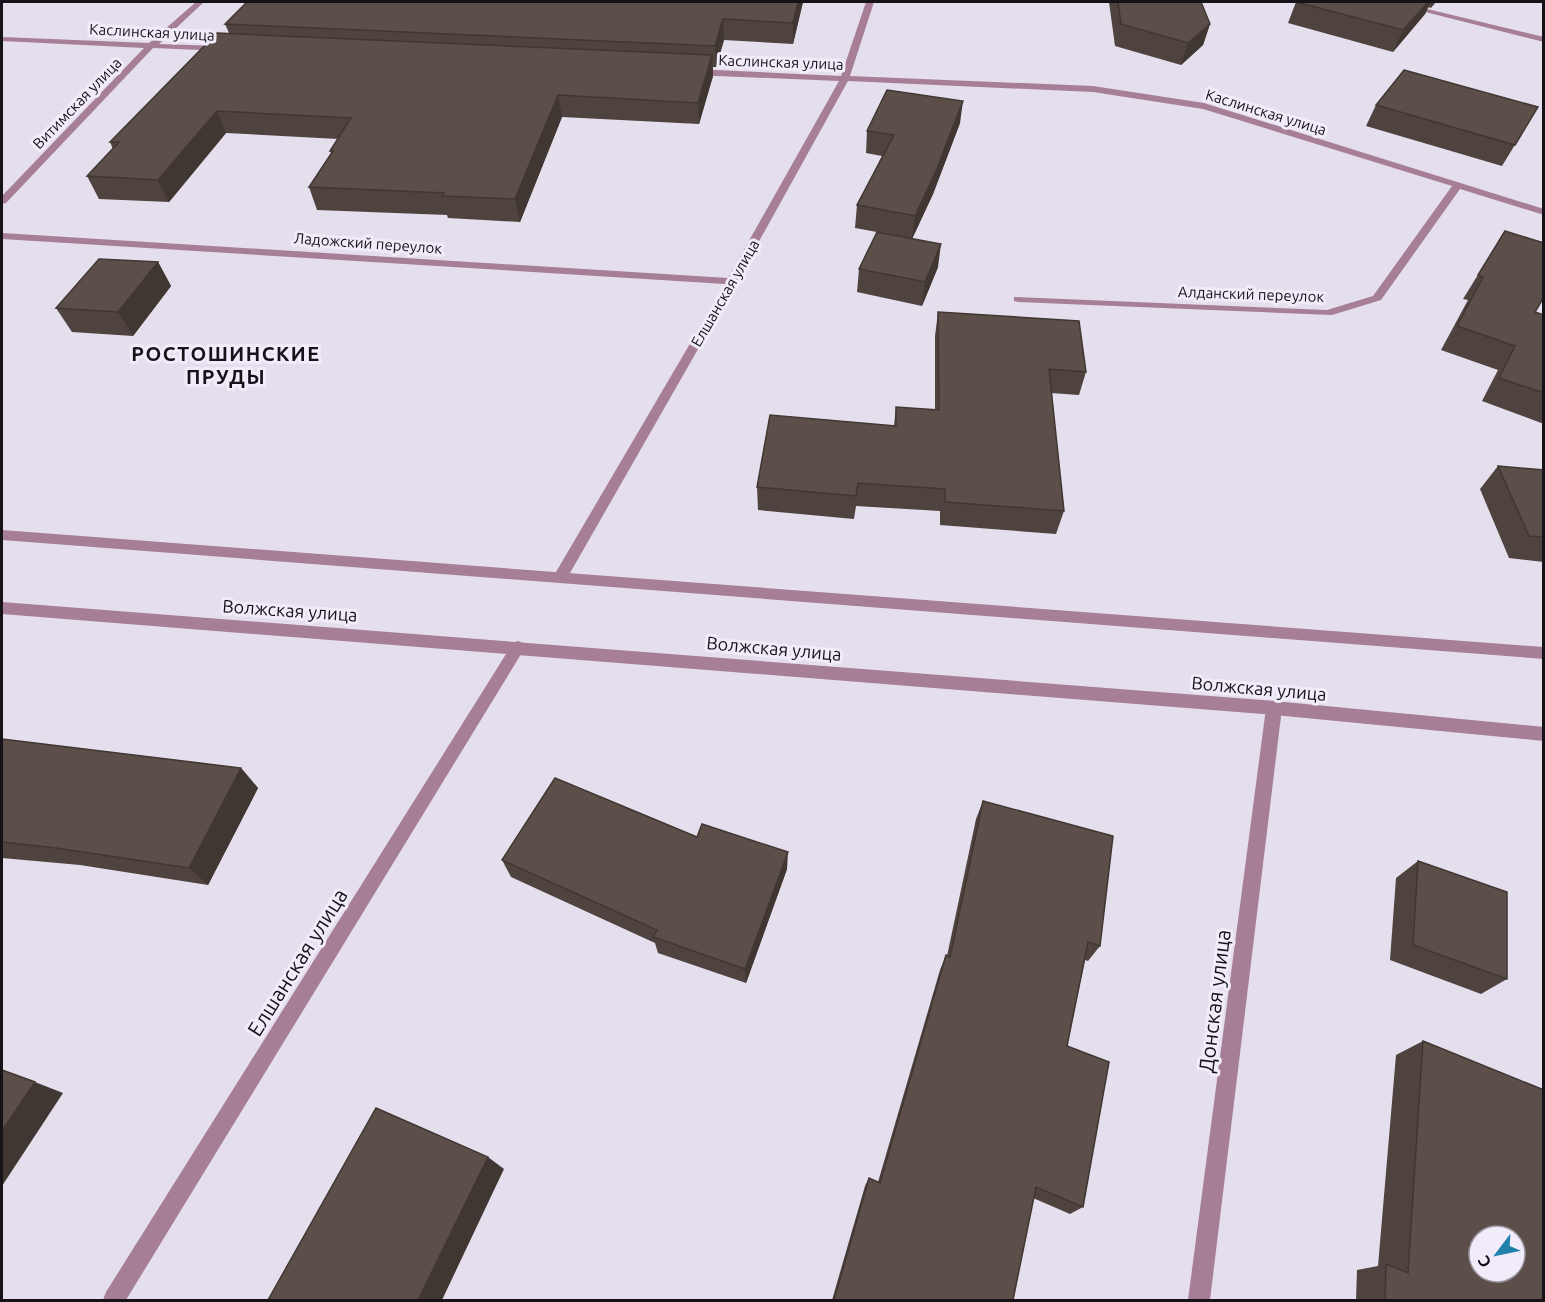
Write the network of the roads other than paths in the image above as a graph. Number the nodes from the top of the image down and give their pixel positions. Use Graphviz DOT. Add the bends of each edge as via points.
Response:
graph roads {
  1 [pos="200,2"];
  2 [pos="870,2"];
  3 [pos="1390,2"];
  4 [pos="2,39"];
  5 [pos="1544,40"];
  6 [pos="151,46"];
  7 [pos="234,50"];
  8 [pos="686,72"];
  9 [pos="845,78"];
  10 [pos="1458,185"];
  11 [pos="2,201"];
  12 [pos="1544,212"];
  13 [pos="2,236"];
  14 [pos="732,281"];
  15 [pos="1018,299"];
  16 [pos="2,535"];
  17 [pos="561,576"];
  18 [pos="2,608"];
  19 [pos="518,647"];
  20 [pos="1544,653"];
  21 [pos="1274,708"];
  22 [pos="1544,734"];
  23 [pos="114,1300"];
  24 [pos="1199,1300"];
  1 -- 6 [label="street, Витимская улица"];
  2 -- 9 [label="street, Елшанская улица"];
  3 -- 5 [label="street"];
  4 -- 6 [label="street, Каслинская улица"];
  6 -- 7 [label="street, Каслинская улица"];
  6 -- 11 [label="street, Витимская улица"];
  8 -- 9 [label="street, Каслинская улица"];
  9 -- 10 [label="street, Каслинская улица" via="1093,89 1204,106"];
  9 -- 14 [label="street, Елшанская улица"];
  10 -- 12 [label="street, Каслинская улица"];
  10 -- 15 [label="street, Алданский переулок" via="1377,298 1328,313"];
  13 -- 14 [label="street, Ладожский переулок"];
  14 -- 17 [label="street, Елшанская улица"];
  16 -- 17 [label="street"];
  17 -- 20 [label="street"];
  18 -- 19 [label="street, Волжская улица"];
  19 -- 21 [label="street, Волжская улица"];
  19 -- 23 [label="street, Елшанская улица"];
  21 -- 22 [label="street, Волжская улица"];
  21 -- 24 [label="street, Донская улица"];
}
